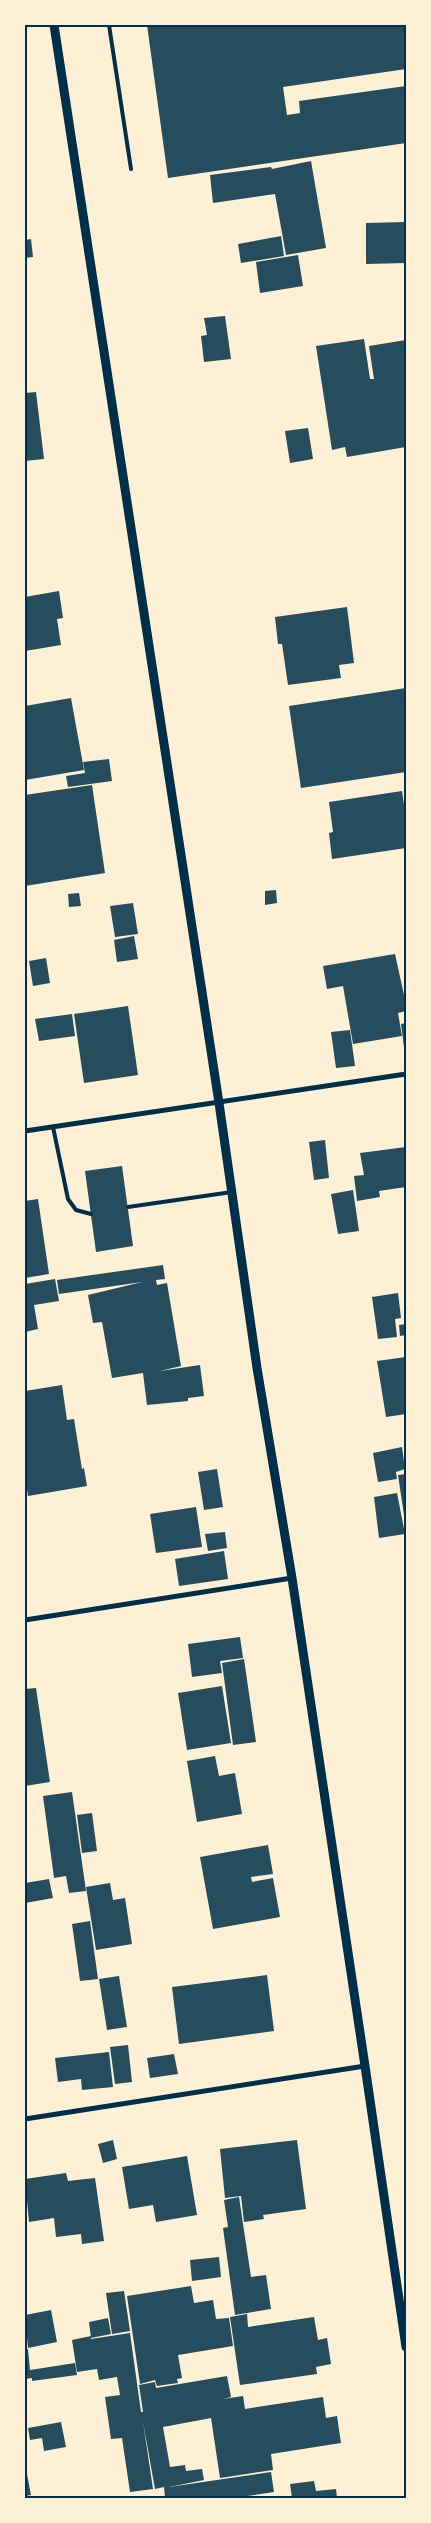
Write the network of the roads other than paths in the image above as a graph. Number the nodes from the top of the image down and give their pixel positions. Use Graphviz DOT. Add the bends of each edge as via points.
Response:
graph roads {
  1 [pos="54,25"];
  2 [pos="109,25"];
  3 [pos="131,169"];
  4 [pos="406,1074"];
  5 [pos="219,1103"];
  6 [pos="53,1127"];
  7 [pos="25,1131"];
  8 [pos="232,1192"];
  9 [pos="128,1208"];
  10 [pos="91,1214"];
  11 [pos="292,1578"];
  12 [pos="25,1620"];
  13 [pos="365,2066"];
  14 [pos="25,2119"];
  15 [pos="406,2347"];
  1 -- 5 [label="street"];
  2 -- 3 [label="lane"];
  4 -- 5 [label="street"];
  5 -- 6 [label="street"];
  5 -- 8 [label="street"];
  6 -- 7 [label="street"];
  6 -- 10 [label="lane" via="68,1200 76,1210"];
  8 -- 9 [label="lane"];
  8 -- 11 [label="street"];
  11 -- 12 [label="street"];
  11 -- 13 [label="street"];
  13 -- 14 [label="street"];
  13 -- 15 [label="street"];
}
